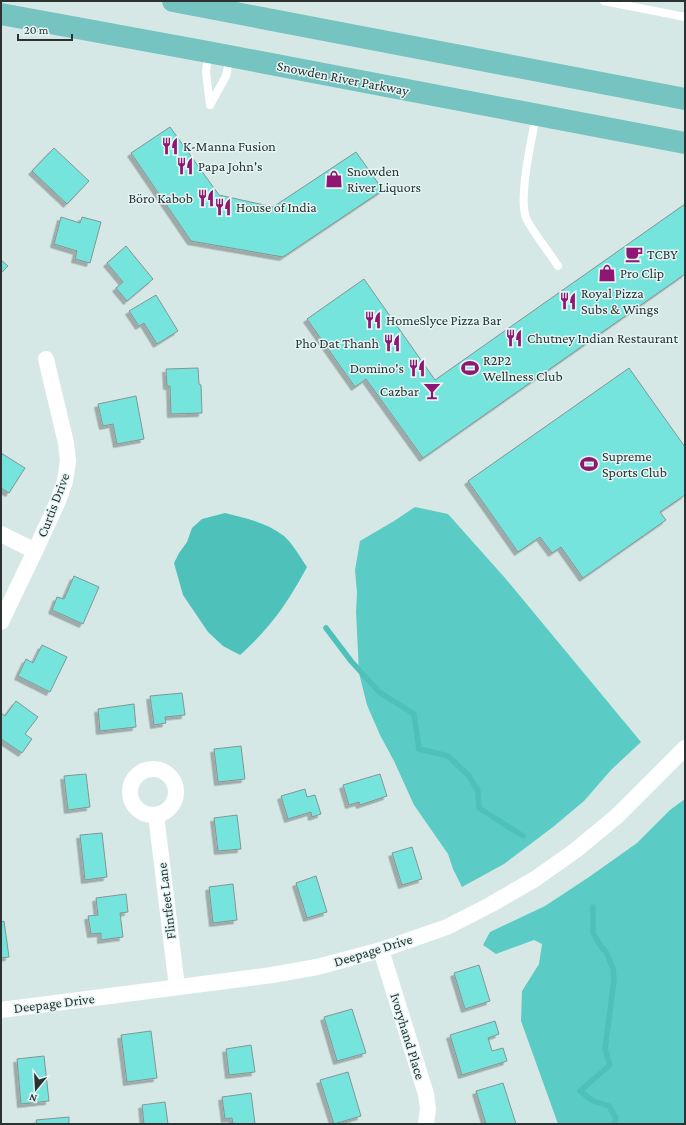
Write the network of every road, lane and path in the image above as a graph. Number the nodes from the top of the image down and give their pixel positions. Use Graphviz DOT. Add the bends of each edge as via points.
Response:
graph roads {
  1 [pos="173,1"];
  2 [pos="604,1"];
  3 [pos="1,14"];
  4 [pos="685,17"];
  5 [pos="208,52"];
  6 [pos="230,57"];
  7 [pos="685,99"];
  8 [pos="536,114"];
  9 [pos="685,143"];
  10 [pos="558,266"];
  11 [pos="46,359"];
  12 [pos="1,534"];
  13 [pos="35,551"];
  14 [pos="1,622"];
  15 [pos="685,748"];
  16 [pos="156,815"];
  17 [pos="382,950"];
  18 [pos="176,987"];
  19 [pos="1,1010"];
  20 [pos="426,1124"];
  1 -- 7 [label="main road"];
  2 -- 4 [label="lane"];
  3 -- 5 [label="main road, Snowden River Parkway"];
  5 -- 6 [label="main road, Snowden River Parkway"];
  5 -- 6 [label="lane" via="206,72 210,106 226,76"];
  6 -- 8 [label="main road, Snowden River Parkway"];
  8 -- 9 [label="main road, Snowden River Parkway"];
  8 -- 10 [label="lane" via="523,194 524,210 527,220"];
  11 -- 13 [label="street, Curtis Drive" via="68,461 65,481"];
  12 -- 13 [label="street"];
  13 -- 14 [label="street, Curtis Drive"];
  15 -- 17 [label="street, Deepage Drive" via="617,816 535,879 447,927"];
  16 -- 18 [label="street, Flintfeet Lane"];
  17 -- 18 [label="street, Deepage Drive" via="317,967 234,981"];
  17 -- 20 [label="street, Ivoryhand Place" via="426,1094"];
  18 -- 19 [label="street, Deepage Drive"];
}
